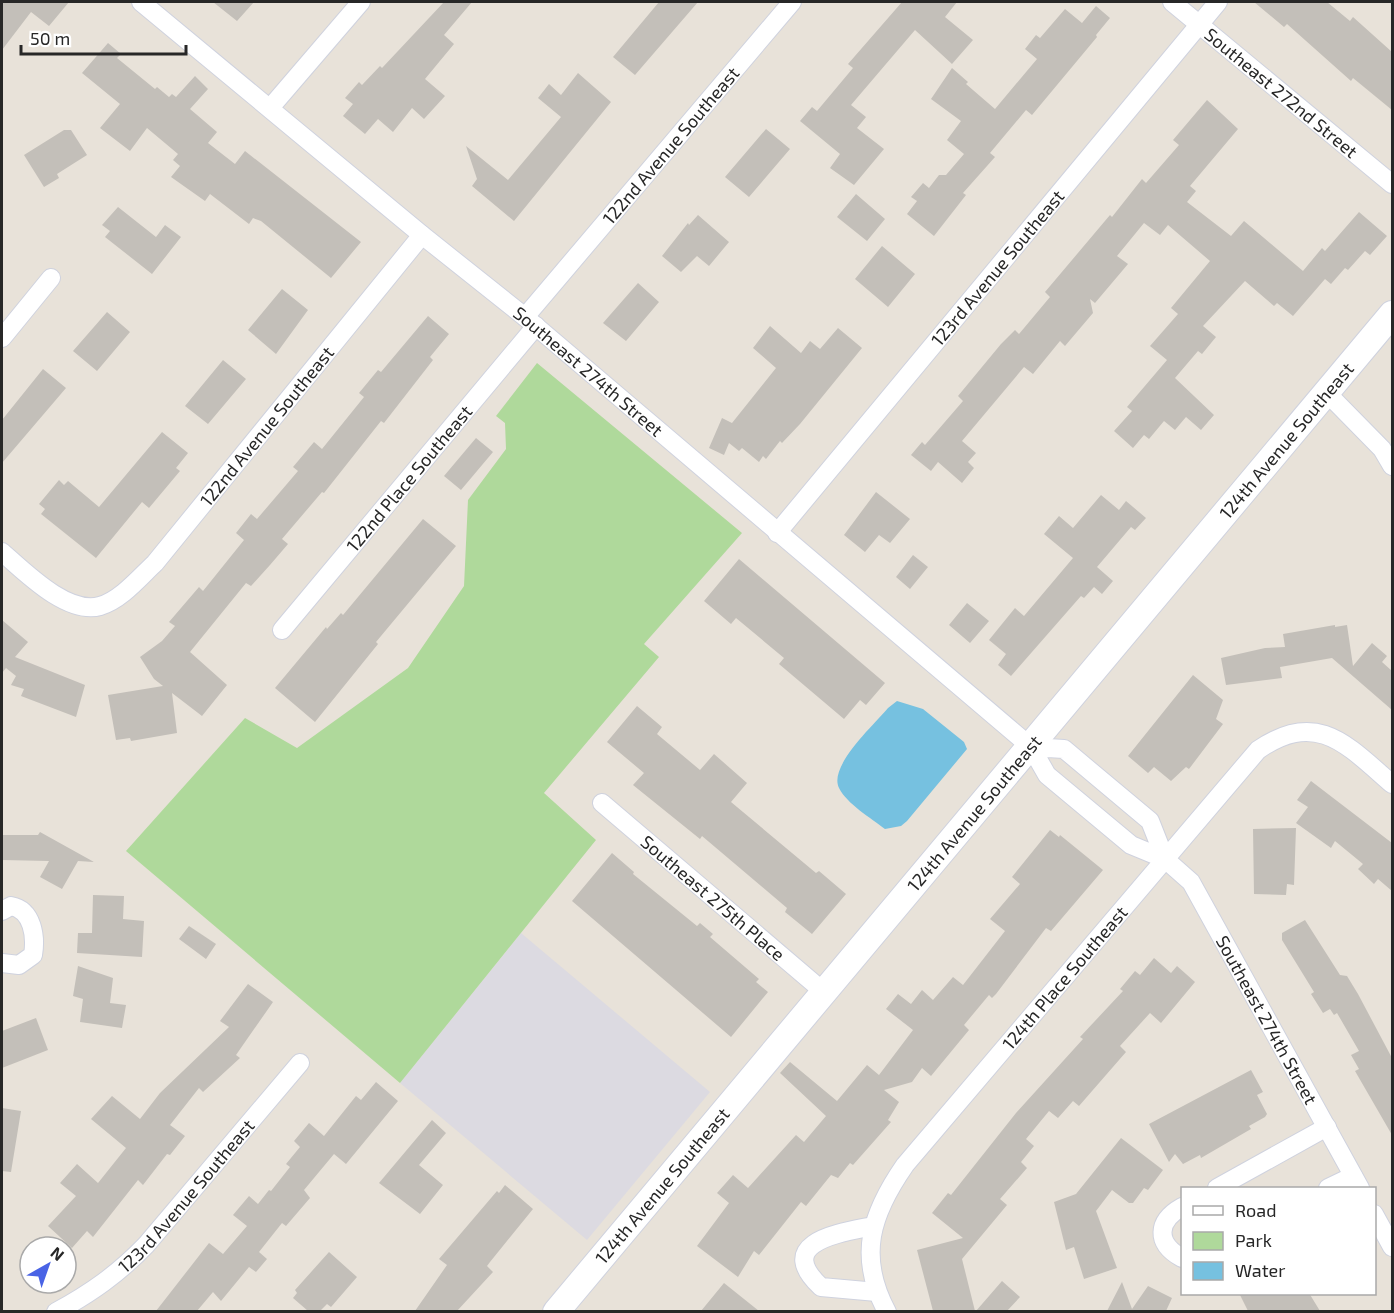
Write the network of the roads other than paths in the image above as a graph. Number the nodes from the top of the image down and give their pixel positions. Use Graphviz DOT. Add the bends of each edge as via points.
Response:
graph roads {
  1 [pos="141,2"];
  2 [pos="361,2"];
  3 [pos="792,2"];
  4 [pos="1172,2"];
  5 [pos="1218,2"];
  6 [pos="1200,25"];
  7 [pos="270,108"];
  8 [pos="1392,184"];
  9 [pos="422,235"];
  10 [pos="51,278"];
  11 [pos="1392,314"];
  12 [pos="531,322"];
  13 [pos="2,338"];
  14 [pos="1326,392"];
  15 [pos="1392,466"];
  16 [pos="777,533"];
  17 [pos="2,552"];
  18 [pos="282,630"];
  19 [pos="1031,747"];
  20 [pos="1392,784"];
  21 [pos="602,803"];
  22 [pos="1165,859"];
  23 [pos="2,911"];
  24 [pos="2,963"];
  25 [pos="824,992"];
  26 [pos="300,1063"];
  27 [pos="1327,1127"];
  28 [pos="1357,1182"];
  29 [pos="1218,1187"];
  30 [pos="1333,1187"];
  31 [pos="1181,1208"];
  32 [pos="1376,1218"];
  33 [pos="873,1226"];
  34 [pos="1392,1246"];
  35 [pos="1181,1257"];
  36 [pos="877,1293"];
  37 [pos="56,1311"];
  38 [pos="556,1311"];
  39 [pos="887,1311"];
  1 -- 7 [label="street, Southeast 274th Street"];
  2 -- 7 [label="street"];
  3 -- 12 [label="street, 122nd Avenue Southeast"];
  4 -- 6 [label="street, Southeast 272nd Street"];
  5 -- 6 [label="street, 123rd Avenue Southeast"];
  6 -- 8 [label="street, Southeast 272nd Street"];
  6 -- 16 [label="street, 123rd Avenue Southeast"];
  7 -- 9 [label="street, Southeast 274th Street"];
  9 -- 12 [label="street, Southeast 274th Street"];
  9 -- 17 [label="street, 122nd Avenue Southeast" via="155,563 121,594 100,606 75,605 49,591"];
  10 -- 13 [label="street"];
  11 -- 14 [label="street, 124th Avenue Southeast"];
  12 -- 16 [label="street, Southeast 274th Street"];
  12 -- 18 [label="street, 122nd Place Southeast"];
  14 -- 15 [label="street" via="1382,449"];
  14 -- 19 [label="street, 124th Avenue Southeast"];
  16 -- 19 [label="street, Southeast 274th Street"];
  19 -- 22 [label="street, Southeast 274th Street" via="1047,775 1131,845"];
  19 -- 22 [label="street, Southeast 274th Street" via="1064,749 1150,821"];
  19 -- 25 [label="street, 124th Avenue Southeast"];
  20 -- 22 [label="street, 124th Place Southeast" via="1348,746 1323,734 1302,730 1275,738 1258,750"];
  21 -- 25 [label="street, Southeast 275th Place"];
  22 -- 27 [label="street, Southeast 274th Street" via="1191,882"];
  22 -- 33 [label="street, 124th Place Southeast" via="905,1166 885,1194"];
  23 -- 24 [label="street" via="11,906 25,912 31,922 34,947 28,961 19,965"];
  25 -- 38 [label="street, 124th Avenue Southeast"];
  26 -- 37 [label="street, 123rd Avenue Southeast" via="120,1272"];
  27 -- 28 [label="street, Southeast 274th Street"];
  27 -- 29 [label="street"];
  28 -- 30 [label="street"];
  31 -- 35 [label="street" via="1168,1215 1162,1226 1162,1235"];
  32 -- 34 [label="street"];
  33 -- 36 [label="street, 124th Place Southeast" via="869,1257"];
  33 -- 36 [label="street" via="823,1237 810,1248 804,1261 805,1269 821,1287"];
  36 -- 39 [label="street"];
}
